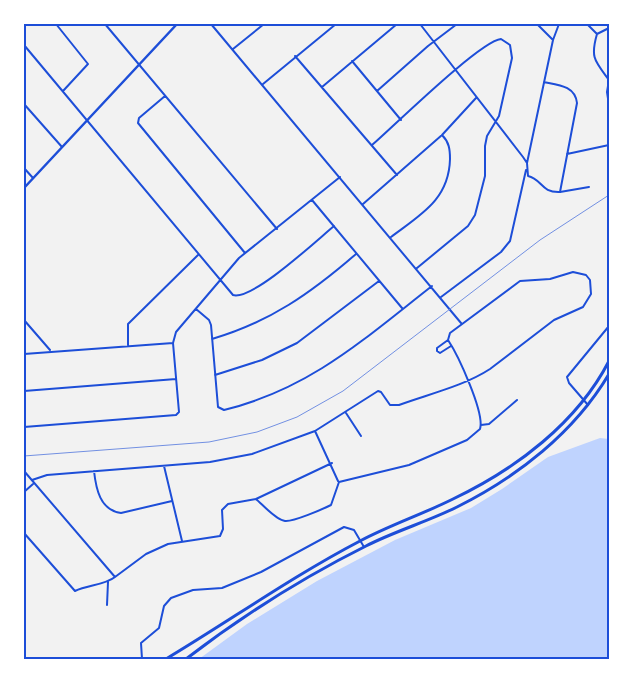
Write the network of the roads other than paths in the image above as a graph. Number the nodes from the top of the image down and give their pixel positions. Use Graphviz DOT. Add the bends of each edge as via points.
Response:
graph roads {
  1 [pos="56,24"];
  2 [pos="105,24"];
  3 [pos="177,24"];
  4 [pos="211,24"];
  5 [pos="264,24"];
  6 [pos="336,24"];
  7 [pos="397,24"];
  8 [pos="420,24"];
  9 [pos="457,24"];
  10 [pos="538,24"];
  11 [pos="559,24"];
  12 [pos="587,24"];
  13 [pos="609,28"];
  14 [pos="597,34"];
  15 [pos="553,40"];
  16 [pos="433,41"];
  17 [pos="24,45"];
  18 [pos="26,48"];
  19 [pos="232,49"];
  20 [pos="24,51"];
  21 [pos="295,56"];
  22 [pos="352,61"];
  23 [pos="139,64"];
  24 [pos="455,70"];
  25 [pos="609,80"];
  26 [pos="544,82"];
  27 [pos="262,85"];
  28 [pos="322,87"];
  29 [pos="63,91"];
  30 [pos="377,91"];
  31 [pos="165,96"];
  32 [pos="476,98"];
  33 [pos="24,104"];
  34 [pos="609,105"];
  35 [pos="88,119"];
  36 [pos="401,120"];
  37 [pos="496,122"];
  38 [pos="442,134"];
  39 [pos="372,145"];
  40 [pos="609,145"];
  41 [pos="62,147"];
  42 [pos="567,154"];
  43 [pos="527,163"];
  44 [pos="24,168"];
  45 [pos="398,175"];
  46 [pos="33,178"];
  47 [pos="340,178"];
  48 [pos="589,187"];
  49 [pos="24,188"];
  50 [pos="560,192"];
  51 [pos="312,200"];
  52 [pos="363,204"];
  53 [pos="334,226"];
  54 [pos="277,229"];
  55 [pos="391,237"];
  56 [pos="245,253"];
  57 [pos="356,254"];
  58 [pos="198,255"];
  59 [pos="417,268"];
  60 [pos="220,279"];
  61 [pos="379,281"];
  62 [pos="432,286"];
  63 [pos="441,297"];
  64 [pos="196,309"];
  65 [pos="402,309"];
  66 [pos="24,320"];
  67 [pos="462,324"];
  68 [pos="609,326"];
  69 [pos="212,339"];
  70 [pos="448,340"];
  71 [pos="173,343"];
  72 [pos="451,345"];
  73 [pos="128,346"];
  74 [pos="50,352"];
  75 [pos="24,354"];
  76 [pos="609,361"];
  77 [pos="609,374"];
  78 [pos="215,375"];
  79 [pos="176,379"];
  80 [pos="467,380"];
  81 [pos="24,390"];
  82 [pos="516,400"];
  83 [pos="584,401"];
  84 [pos="588,406"];
  85 [pos="346,413"];
  86 [pos="481,425"];
  87 [pos="24,427"];
  88 [pos="315,431"];
  89 [pos="361,436"];
  90 [pos="332,464"];
  91 [pos="164,466"];
  92 [pos="24,471"];
  93 [pos="94,471"];
  94 [pos="32,480"];
  95 [pos="339,482"];
  96 [pos="34,483"];
  97 [pos="24,492"];
  98 [pos="256,499"];
  99 [pos="172,501"];
  100 [pos="24,534"];
  101 [pos="182,541"];
  102 [pos="361,541"];
  103 [pos="364,547"];
  104 [pos="115,577"];
  105 [pos="108,582"];
  106 [pos="108,605"];
  107 [pos="142,659"];
  108 [pos="166,659"];
  109 [pos="186,659"];
  1 -- 29 [label="street" via="88,64"];
  2 -- 23 [label="street"];
  3 -- 23 [label="street"];
  4 -- 19 [label="street"];
  5 -- 19 [label="street"];
  6 -- 21 [label="street"];
  7 -- 22 [label="street"];
  8 -- 16 [label="street"];
  9 -- 16 [label="street"];
  10 -- 15 [label="street"];
  11 -- 15 [label="street"];
  12 -- 14 [label="street"];
  13 -- 14 [label="street"];
  14 -- 25 [label="street" via="594,60"];
  15 -- 26 [label="street"];
  16 -- 24 [label="street"];
  16 -- 30 [label="street"];
  17 -- 18 [label="street"];
  18 -- 20 [label="street"];
  18 -- 29 [label="street"];
  19 -- 27 [label="street"];
  21 -- 27 [label="street"];
  21 -- 28 [label="street"];
  22 -- 28 [label="street"];
  22 -- 30 [label="street"];
  23 -- 31 [label="street"];
  23 -- 35 [label="street"];
  24 -- 32 [label="street"];
  24 -- 36 [label="street"];
  24 -- 37 [label="street" via="492,42 500,39 510,45 512,58"];
  25 -- 34 [label="street"];
  26 -- 42 [label="street" via="567,87 578,103"];
  26 -- 43 [label="street"];
  27 -- 47 [label="street"];
  28 -- 39 [label="street"];
  29 -- 35 [label="street"];
  30 -- 36 [label="street"];
  31 -- 54 [label="street"];
  31 -- 56 [label="street" via="139,118 138,123"];
  32 -- 37 [label="street"];
  32 -- 38 [label="street"];
  33 -- 41 [label="street"];
  35 -- 41 [label="street"];
  35 -- 58 [label="street"];
  36 -- 39 [label="street"];
  37 -- 43 [label="street"];
  37 -- 59 [label="street" via="488,136 485,176 472,221"];
  38 -- 45 [label="street"];
  38 -- 55 [label="street" via="449,146 447,182 432,204"];
  39 -- 45 [label="street"];
  40 -- 42 [label="street"];
  41 -- 46 [label="street"];
  42 -- 50 [label="street"];
  43 -- 50 [label="street" via="528,176 547,190"];
  43 -- 63 [label="street" via="510,241 501,252"];
  44 -- 46 [label="street"];
  45 -- 52 [label="street"];
  46 -- 49 [label="street"];
  47 -- 51 [label="street"];
  47 -- 52 [label="street"];
  48 -- 50 [label="street"];
  51 -- 53 [label="street"];
  51 -- 54 [label="street"];
  52 -- 55 [label="street"];
  53 -- 57 [label="street"];
  53 -- 60 [label="street" via="272,278 241,295 233,295"];
  54 -- 56 [label="street"];
  55 -- 59 [label="street"];
  56 -- 60 [label="street"];
  57 -- 61 [label="street"];
  57 -- 69 [label="street" via="270,318"];
  58 -- 60 [label="street"];
  58 -- 73 [label="street" via="128,324"];
  59 -- 62 [label="street"];
  60 -- 64 [label="street"];
  61 -- 65 [label="street"];
  61 -- 78 [label="street" via="297,343 262,360"];
  62 -- 63 [label="street"];
  62 -- 65 [label="street"];
  63 -- 67 [label="street"];
  64 -- 69 [label="street" via="209,320"];
  64 -- 71 [label="street" via="176,332"];
  65 -- 78 [label="street" via="329,365 267,397 220,410"];
  66 -- 74 [label="street"];
  67 -- 70 [label="street" via="448,335"];
  67 -- 80 [label="street" via="520,281 550,279 573,272 586,275 590,280 591,294 583,307 554,320 490,369"];
  68 -- 83 [label="street" via="569,372 568,383"];
  69 -- 78 [label="street"];
  70 -- 72 [label="street"];
  70 -- 72 [label="street" via="437,348 438,352"];
  71 -- 73 [label="street"];
  71 -- 79 [label="street"];
  72 -- 80 [label="street"];
  73 -- 74 [label="street"];
  74 -- 75 [label="street"];
  76 -- 83 [label="main road"];
  77 -- 84 [label="main road"];
  79 -- 81 [label="street"];
  79 -- 87 [label="street" via="176,415"];
  80 -- 85 [label="street" via="394,406 378,391"];
  80 -- 86 [label="street"];
  82 -- 86 [label="street" via="489,424"];
  83 -- 84 [label="street"];
  83 -- 102 [label="main road" via="541,442 488,481"];
  84 -- 103 [label="main road" via="559,437 494,486 456,508"];
  85 -- 88 [label="street"];
  85 -- 89 [label="street"];
  86 -- 95 [label="street" via="467,440 410,465"];
  88 -- 90 [label="street"];
  88 -- 91 [label="street" via="238,457"];
  90 -- 95 [label="street"];
  90 -- 98 [label="street"];
  91 -- 93 [label="street"];
  91 -- 99 [label="street"];
  92 -- 94 [label="street"];
  93 -- 94 [label="street" via="48,475"];
  93 -- 99 [label="street" via="96,490 115,512"];
  94 -- 96 [label="street"];
  95 -- 98 [label="street" via="331,505 288,521 281,520"];
  96 -- 97 [label="street"];
  96 -- 104 [label="street"];
  98 -- 101 [label="street" via="222,507 223,532 220,536"];
  99 -- 101 [label="street"];
  100 -- 105 [label="street" via="75,591 90,584"];
  101 -- 104 [label="street" via="146,554"];
  102 -- 103 [label="street"];
  102 -- 107 [label="street" via="354,530 344,527 261,572 222,588 193,590 171,598 164,606 159,628 141,643"];
  102 -- 108 [label="main road"];
  103 -- 109 [label="main road" via="276,596"];
  104 -- 105 [label="street"];
  105 -- 106 [label="street"];
}
